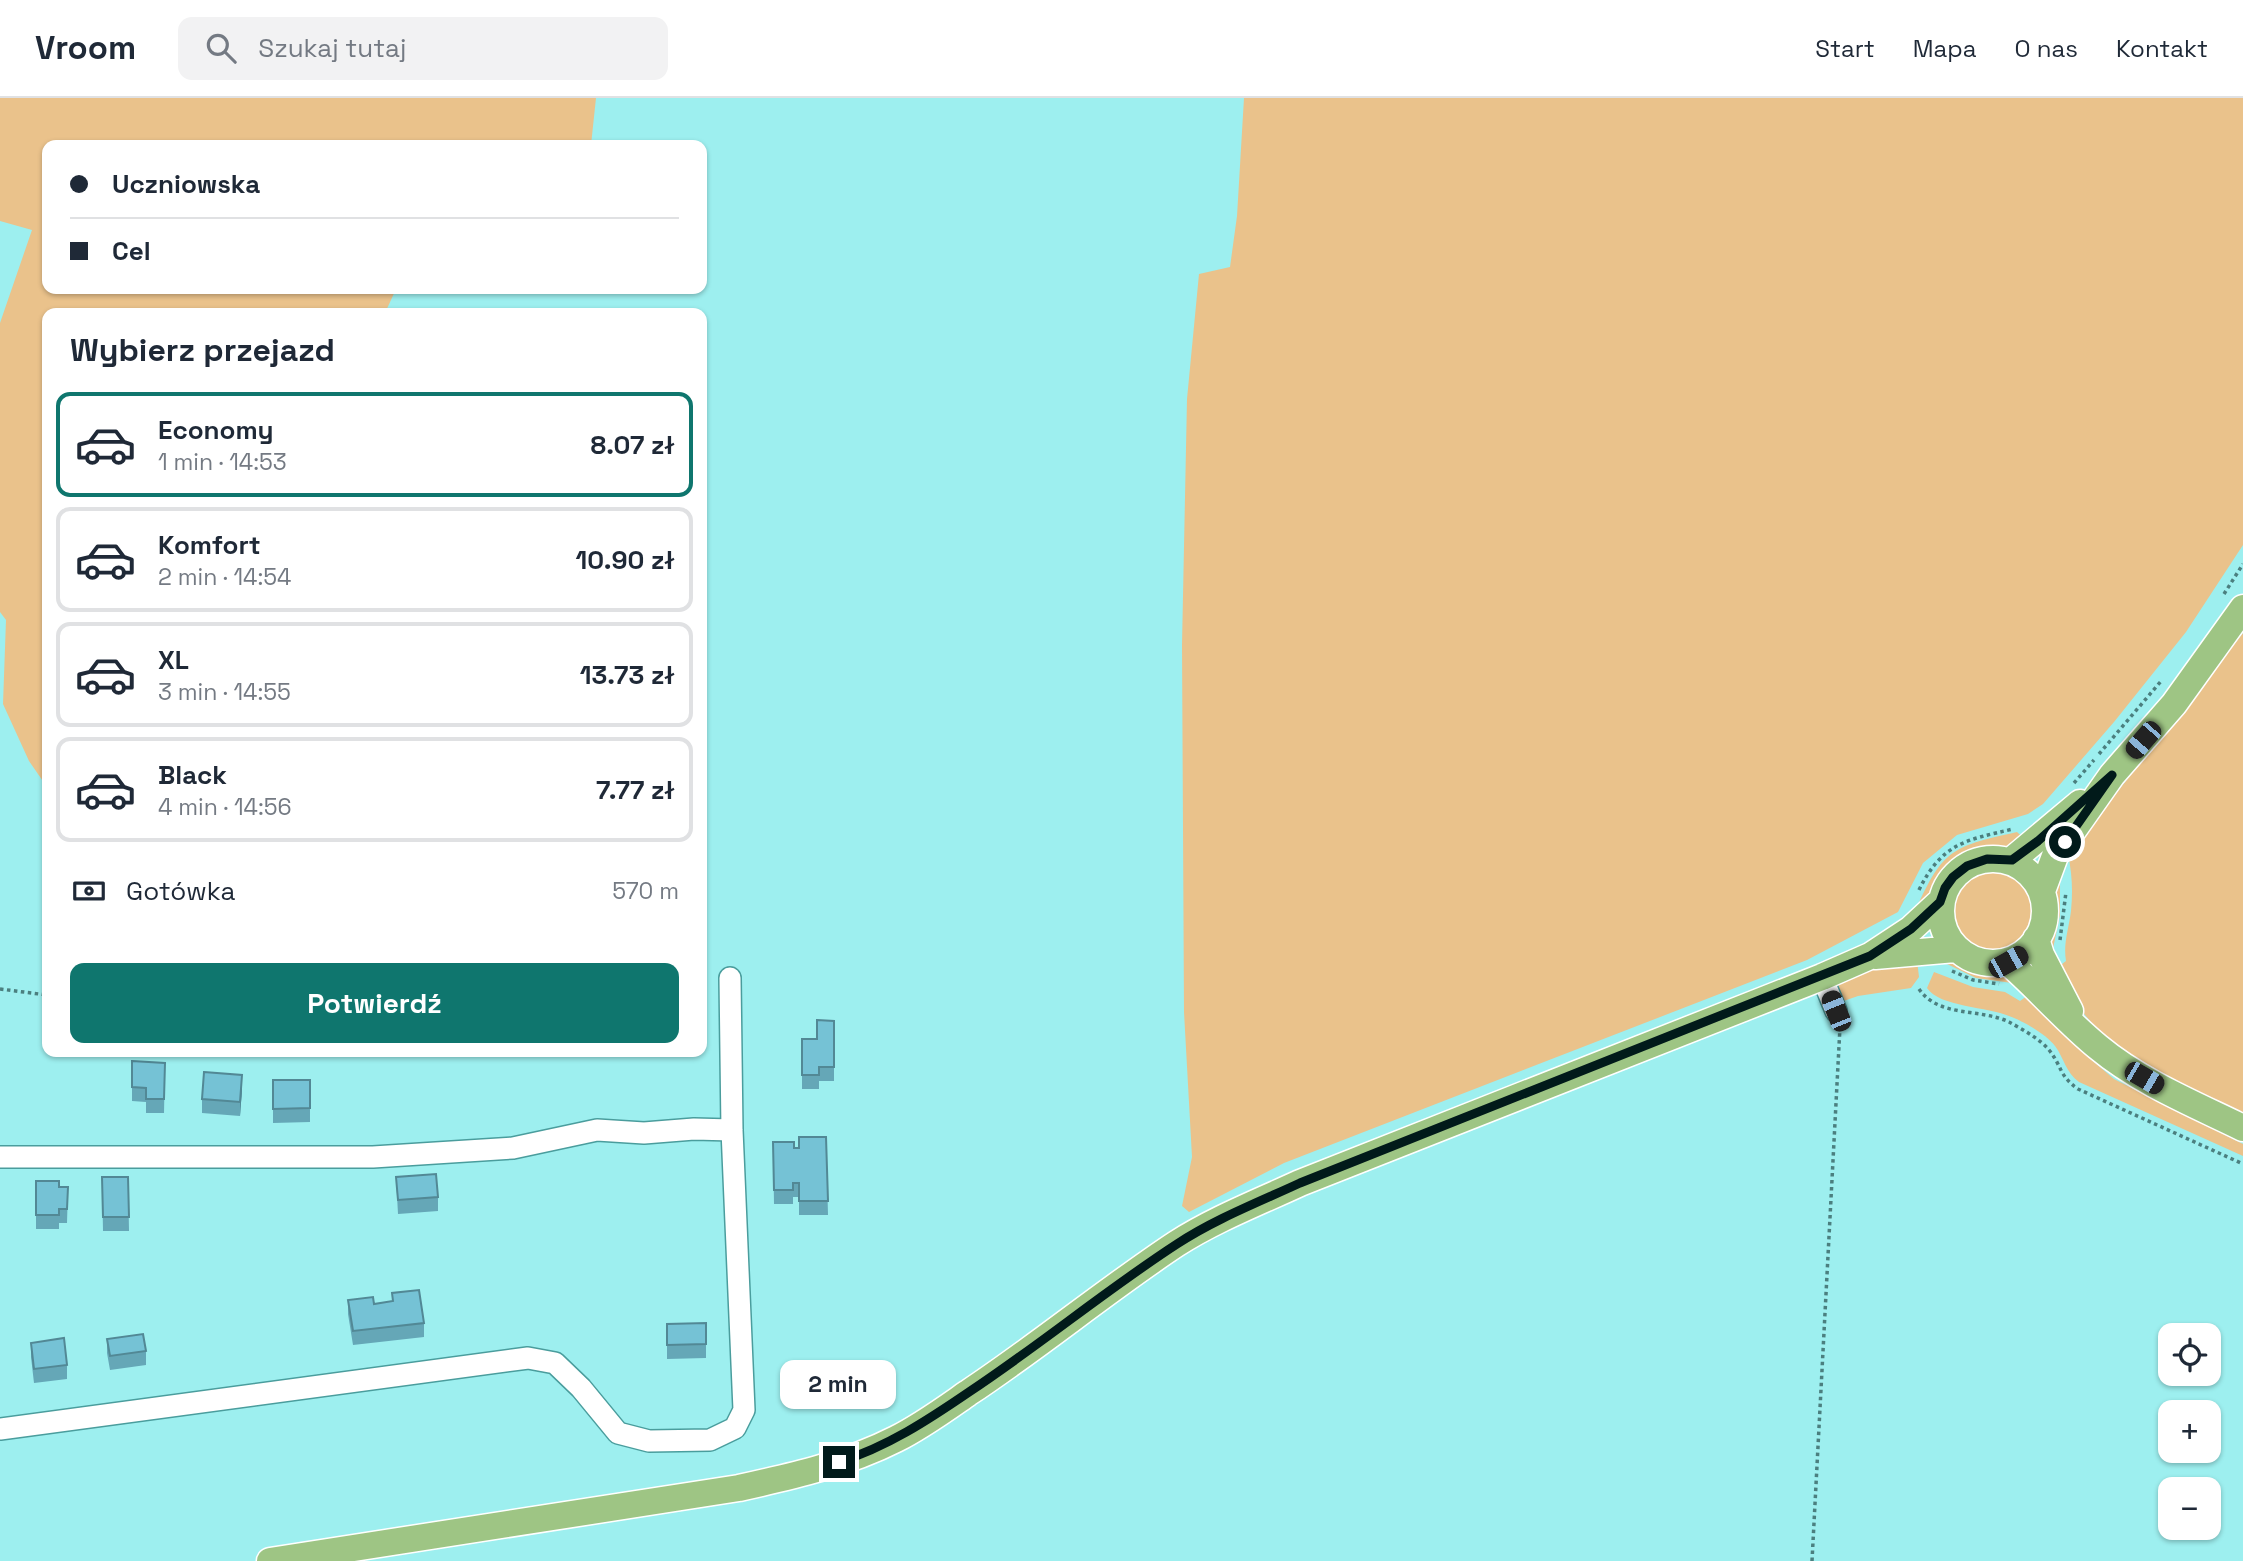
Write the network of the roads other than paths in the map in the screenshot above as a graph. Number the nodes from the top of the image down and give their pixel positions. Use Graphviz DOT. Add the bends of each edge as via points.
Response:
graph roads {
  1 [pos="2230,606"];
  2 [pos="2046,848"];
  3 [pos="2012,860"];
  4 [pos="2042,891"];
  5 [pos="1928,900"];
  6 [pos="2036,939"];
  7 [pos="1870,956"];
  8 [pos="1951,959"];
  9 [pos="2008,962"];
  10 [pos="2040,976"];
  11 [pos="1822,977"];
  12 [pos="730,978"];
  13 [pos="1836,1011"];
  14 [pos="2243,1128"];
  15 [pos="732,1130"];
  16 [pos="0,1157"];
  17 [pos="0,1429"];
  18 [pos="270,1561"];
  1 -- 2 [label="main road" via="2174,704"];
  2 -- 3 [label="main road"];
  2 -- 4 [label="main road"];
  3 -- 4 [label="main road"];
  3 -- 5 [label="main road" via="1987,859 1967,866"];
  4 -- 6 [label="main road" via="2045,904"];
  5 -- 7 [label="main road" via="1911,929"];
  5 -- 8 [label="main road" via="1940,918"];
  6 -- 9 [label="main road"];
  6 -- 10 [label="main road"];
  7 -- 8 [label="main road"];
  7 -- 11 [label="main road"];
  8 -- 9 [label="main road"];
  9 -- 10 [label="main road"];
  10 -- 14 [label="main road" via="2096,1046 2131,1070"];
  11 -- 13 [label="lane"];
  11 -- 18 [label="main road" via="1313,1178 1218,1221 1177,1244 926,1422 859,1456 739,1488"];
  12 -- 15 [label="lane"];
  15 -- 16 [label="lane" via="597,1130 513,1148 373,1157"];
  15 -- 17 [label="lane" via="744,1410 735,1428 710,1440 649,1441 618,1433 555,1363 528,1358"];
}
